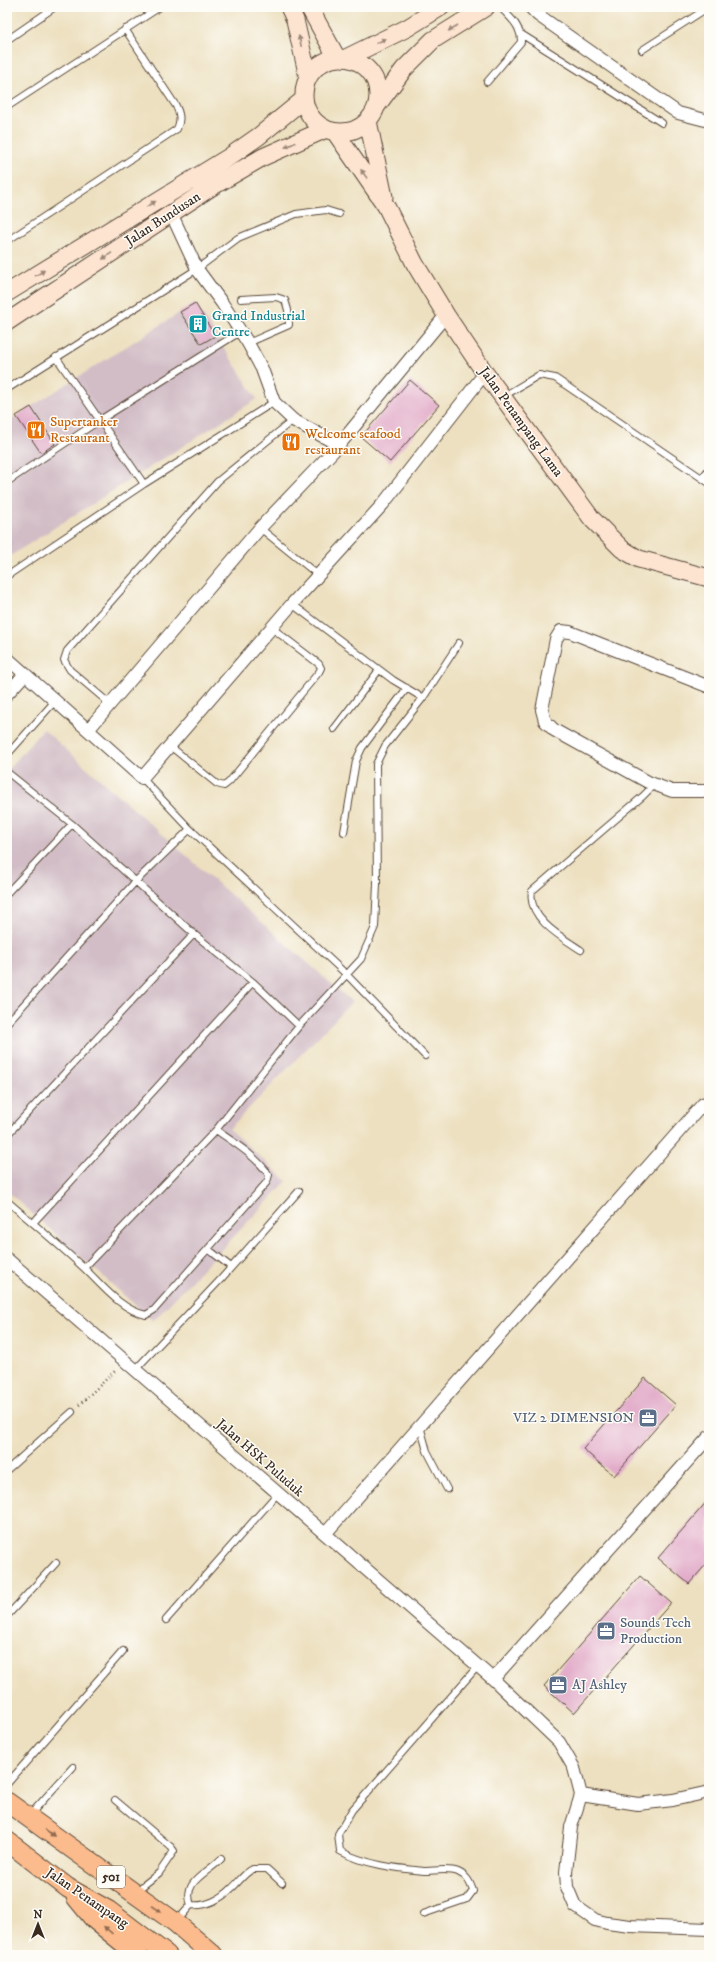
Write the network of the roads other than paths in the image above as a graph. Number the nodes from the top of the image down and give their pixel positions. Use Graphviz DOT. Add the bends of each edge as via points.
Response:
graph roads {
  1 [pos="55,7"];
  2 [pos="160,7"];
  3 [pos="289,7"];
  4 [pos="309,7"];
  5 [pos="441,7"];
  6 [pos="486,7"];
  7 [pos="500,7"];
  8 [pos="530,7"];
  9 [pos="708,7"];
  10 [pos="125,29"];
  11 [pos="521,34"];
  12 [pos="7,38"];
  13 [pos="642,50"];
  14 [pos="342,58"];
  15 [pos="308,77"];
  16 [pos="487,82"];
  17 [pos="304,99"];
  18 [pos="7,107"];
  19 [pos="372,114"];
  20 [pos="709,121"];
  21 [pos="662,123"];
  22 [pos="330,131"];
  23 [pos="386,206"];
  24 [pos="171,213"];
  25 [pos="339,214"];
  26 [pos="7,241"];
  27 [pos="197,269"];
  28 [pos="7,293"];
  29 [pos="241,299"];
  30 [pos="446,315"];
  31 [pos="7,322"];
  32 [pos="240,332"];
  33 [pos="248,343"];
  34 [pos="56,357"];
  35 [pos="485,373"];
  36 [pos="7,388"];
  37 [pos="503,397"];
  38 [pos="274,402"];
  39 [pos="100,420"];
  40 [pos="293,420"];
  41 [pos="339,445"];
  42 [pos="709,469"];
  43 [pos="702,478"];
  44 [pos="7,482"];
  45 [pos="709,483"];
  46 [pos="144,484"];
  47 [pos="260,528"];
  48 [pos="318,575"];
  49 [pos="7,576"];
  50 [pos="709,578"];
  51 [pos="292,604"];
  52 [pos="272,628"];
  53 [pos="459,643"];
  54 [pos="7,658"];
  55 [pos="379,670"];
  56 [pos="25,674"];
  57 [pos="707,686"];
  58 [pos="407,688"];
  59 [pos="7,694"];
  60 [pos="423,698"];
  61 [pos="55,701"];
  62 [pos="109,703"];
  63 [pos="334,729"];
  64 [pos="88,730"];
  65 [pos="170,746"];
  66 [pos="7,755"];
  67 [pos="7,772"];
  68 [pos="142,778"];
  69 [pos="655,784"];
  70 [pos="709,792"];
  71 [pos="72,824"];
  72 [pos="190,829"];
  73 [pos="344,832"];
  74 [pos="136,881"];
  75 [pos="7,893"];
  76 [pos="194,934"];
  77 [pos="580,950"];
  78 [pos="347,975"];
  79 [pos="253,982"];
  80 [pos="7,1023"];
  81 [pos="299,1026"];
  82 [pos="425,1056"];
  83 [pos="709,1102"];
  84 [pos="216,1130"];
  85 [pos="7,1135"];
  86 [pos="299,1191"];
  87 [pos="7,1201"];
  88 [pos="33,1223"];
  89 [pos="208,1249"];
  90 [pos="7,1259"];
  91 [pos="231,1267"];
  92 [pos="84,1268"];
  93 [pos="135,1370"];
  94 [pos="72,1412"];
  95 [pos="420,1426"];
  96 [pos="709,1437"];
  97 [pos="7,1470"];
  98 [pos="447,1489"];
  99 [pos="278,1493"];
  100 [pos="325,1534"];
  101 [pos="56,1563"];
  102 [pos="7,1616"];
  103 [pos="166,1620"];
  104 [pos="122,1651"];
  105 [pos="478,1666"];
  106 [pos="493,1679"];
  107 [pos="73,1766"];
  108 [pos="7,1784"];
  109 [pos="709,1792"];
  110 [pos="580,1795"];
  111 [pos="115,1800"];
  112 [pos="7,1802"];
  113 [pos="28,1818"];
  114 [pos="7,1841"];
  115 [pos="221,1859"];
  116 [pos="96,1866"];
  117 [pos="282,1883"];
  118 [pos="68,1888"];
  119 [pos="134,1893"];
  120 [pos="191,1905"];
  121 [pos="109,1911"];
  122 [pos="423,1914"];
  123 [pos="176,1922"];
  124 [pos="709,1929"];
  125 [pos="138,1955"];
  126 [pos="167,1955"];
  127 [pos="214,1955"];
  1 -- 12 [label="lane"];
  2 -- 10 [label="lane"];
  15 -- 3 [label="main road, one-way" via="295,20"];
  4 -- 14 [label="main road"];
  14 -- 5 [label="main road, one-way" via="407,28"];
  6 -- 19 [label="main road, one-way" via="433,40 404,69"];
  7 -- 11 [label="lane" via="518,24"];
  8 -- 20 [label="street" via="678,113"];
  9 -- 13 [label="lane"];
  10 -- 18 [label="lane"];
  10 -- 26 [label="lane" via="180,113 177,129"];
  11 -- 16 [label="lane" via="521,42"];
  11 -- 21 [label="lane"];
  14 -- 15 [label="main road" via="326,61"];
  14 -- 19 [label="main road" via="361,65 373,76 378,97"];
  15 -- 17 [label="main road"];
  17 -- 22 [label="main road" via="311,117"];
  28 -- 17 [label="main road, Jalan Bundusan, one-way" via="229,157"];
  19 -- 22 [label="main road" via="358,128 347,132"];
  19 -- 23 [label="main road, Jalan Penampang Lama"];
  23 -- 22 [label="main road, Jalan Penampang Lama, one-way"];
  22 -- 24 [label="main road, Jalan Bundusan, one-way" via="263,157"];
  23 -- 30 [label="main road, Jalan Penampang Lama" via="415,264"];
  24 -- 27 [label="street"];
  24 -- 31 [label="main road, Jalan Bundusan, one-way"];
  25 -- 27 [label="lane" via="326,210 296,214 238,238"];
  27 -- 32 [label="street" via="222,302"];
  27 -- 34 [label="lane"];
  29 -- 33 [label="lane" via="276,297 285,300 288,310 289,325"];
  30 -- 35 [label="main road, Jalan Penampang Lama"];
  30 -- 41 [label="street"];
  32 -- 33 [label="street"];
  32 -- 39 [label="lane"];
  33 -- 38 [label="street" via="262,369"];
  34 -- 36 [label="lane"];
  34 -- 39 [label="lane"];
  35 -- 37 [label="main road, Jalan Penampang Lama"];
  35 -- 48 [label="street" via="383,504"];
  37 -- 43 [label="lane" via="539,375 555,378"];
  37 -- 50 [label="main road, Jalan Penampang Lama" via="592,519 622,549 639,558"];
  38 -- 40 [label="street"];
  38 -- 46 [label="lane"];
  39 -- 44 [label="lane"];
  39 -- 46 [label="lane"];
  40 -- 41 [label="street"];
  40 -- 62 [label="lane" via="218,481 67,651 64,660 70,670"];
  41 -- 47 [label="street"];
  42 -- 43 [label="lane"];
  43 -- 45 [label="lane"];
  46 -- 49 [label="lane"];
  47 -- 48 [label="lane"];
  47 -- 62 [label="street"];
  48 -- 51 [label="street"];
  51 -- 52 [label="street"];
  51 -- 55 [label="lane"];
  52 -- 65 [label="street"];
  52 -- 65 [label="lane" via="321,668 229,782 224,786 217,784"];
  53 -- 60 [label="lane"];
  54 -- 56 [label="street"];
  55 -- 58 [label="lane"];
  55 -- 63 [label="lane"];
  56 -- 59 [label="street"];
  56 -- 61 [label="street"];
  57 -- 69 [label="street" via="570,632 561,631 556,639 542,710 544,722 554,730"];
  58 -- 60 [label="lane"];
  58 -- 73 [label="lane" via="362,748 356,761"];
  60 -- 78 [label="lane" via="385,746 376,764 375,927 361,959"];
  61 -- 64 [label="street"];
  61 -- 66 [label="lane"];
  62 -- 64 [label="street"];
  64 -- 68 [label="street"];
  65 -- 68 [label="street"];
  67 -- 71 [label="lane"];
  68 -- 72 [label="lane"];
  69 -- 70 [label="street" via="672,791"];
  69 -- 77 [label="lane" via="532,891 532,904 536,912 556,934"];
  71 -- 74 [label="lane"];
  71 -- 75 [label="lane"];
  72 -- 74 [label="lane"];
  72 -- 78 [label="lane"];
  74 -- 76 [label="lane"];
  74 -- 80 [label="lane"];
  76 -- 79 [label="lane"];
  76 -- 85 [label="lane"];
  78 -- 81 [label="lane"];
  78 -- 82 [label="lane"];
  79 -- 81 [label="lane"];
  79 -- 88 [label="lane"];
  81 -- 84 [label="lane"];
  83 -- 95 [label="street" via="703,1104"];
  84 -- 89 [label="lane" via="242,1148 269,1175 267,1182"];
  84 -- 92 [label="lane"];
  86 -- 91 [label="lane"];
  87 -- 88 [label="lane"];
  88 -- 92 [label="lane"];
  89 -- 91 [label="lane"];
  89 -- 92 [label="lane" via="154,1310 146,1315 137,1313 115,1298"];
  90 -- 93 [label="street, Jalan HSK Puluduk"];
  91 -- 93 [label="lane"];
  93 -- 99 [label="street, Jalan HSK Puluduk"];
  94 -- 97 [label="lane"];
  95 -- 98 [label="lane" via="427,1452"];
  95 -- 100 [label="street"];
  96 -- 106 [label="street"];
  99 -- 100 [label="street, Jalan HSK Puluduk"];
  99 -- 103 [label="lane"];
  100 -- 105 [label="street, Jalan HSK Puluduk"];
  101 -- 102 [label="lane"];
  104 -- 108 [label="lane"];
  105 -- 106 [label="street, Jalan HSK Puluduk"];
  105 -- 122 [label="lane" via="352,1810 338,1834 340,1851 356,1860 425,1871 457,1871 468,1879 473,1891 467,1899"];
  106 -- 110 [label="street, Jalan HSK Puluduk" via="559,1742 574,1768"];
  107 -- 113 [label="lane"];
  109 -- 110 [label="street" via="638,1804"];
  110 -- 124 [label="street" via="571,1826 566,1872 567,1887 575,1906 595,1920 630,1926"];
  111 -- 119 [label="lane" via="174,1851 159,1873"];
  112 -- 113 [label="main road, 501"];
  113 -- 116 [label="main road, 501, one-way"];
  114 -- 118 [label="main road, Jalan Penampang / 501"];
  115 -- 120 [label="lane" via="202,1873 189,1889"];
  116 -- 119 [label="main road, 501"];
  116 -- 121 [label="main road" via="117,1888 116,1908"];
  117 -- 120 [label="lane" via="267,1869 253,1869 231,1889 208,1904 200,1907"];
  118 -- 121 [label="main road, Jalan Penampang / 501"];
  125 -- 118 [label="main road, one-way" via="94,1919"];
  119 -- 123 [label="main road, 501, one-way"];
  120 -- 123 [label="lane"];
  121 -- 126 [label="main road, Jalan Penampang / 501"];
  123 -- 127 [label="main road, 501"];
}
